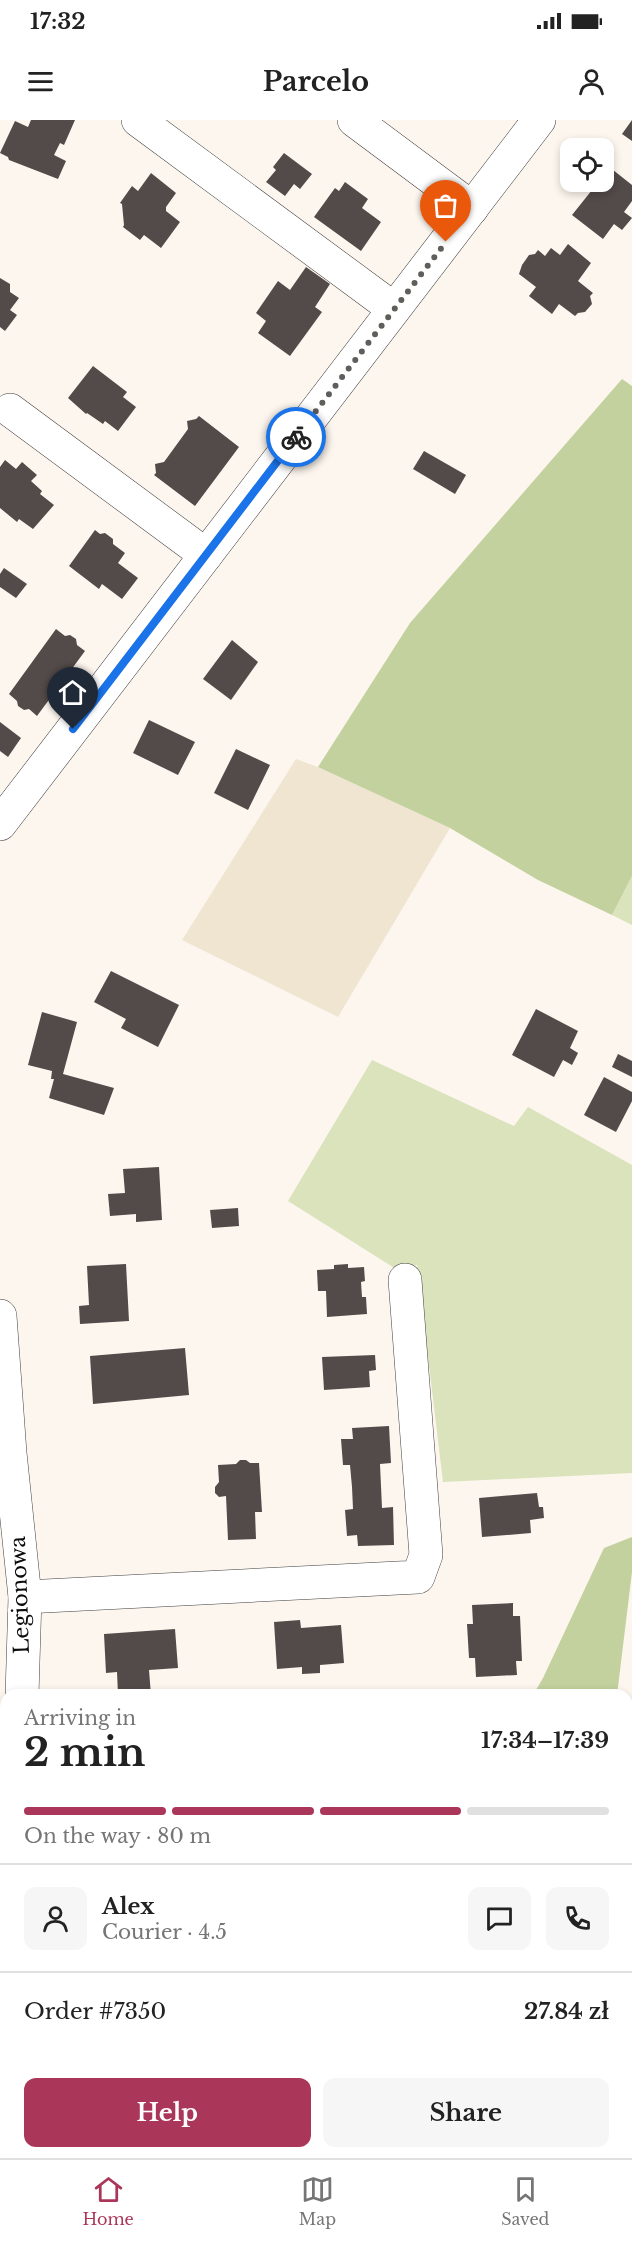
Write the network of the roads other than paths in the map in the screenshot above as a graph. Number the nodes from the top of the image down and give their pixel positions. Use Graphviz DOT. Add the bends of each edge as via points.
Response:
graph roads {
  1 [pos="138,120"];
  2 [pos="354,120"];
  3 [pos="539,120"];
  4 [pos="472,208"];
  5 [pos="394,309"];
  6 [pos="10,410"];
  7 [pos="206,555"];
  8 [pos="0,824"];
  9 [pos="405,1280"];
  10 [pos="0,1316"];
  11 [pos="25,1597"];
  12 [pos="22,1689"];
  1 -- 5 [label="street"];
  2 -- 4 [label="street"];
  3 -- 4 [label="street"];
  4 -- 5 [label="street"];
  5 -- 7 [label="street"];
  6 -- 7 [label="street"];
  7 -- 8 [label="street"];
  9 -- 11 [label="street" via="426,1555 418,1577"];
  10 -- 11 [label="street, Legionowa"];
  11 -- 12 [label="street, Legionowa"];
}
